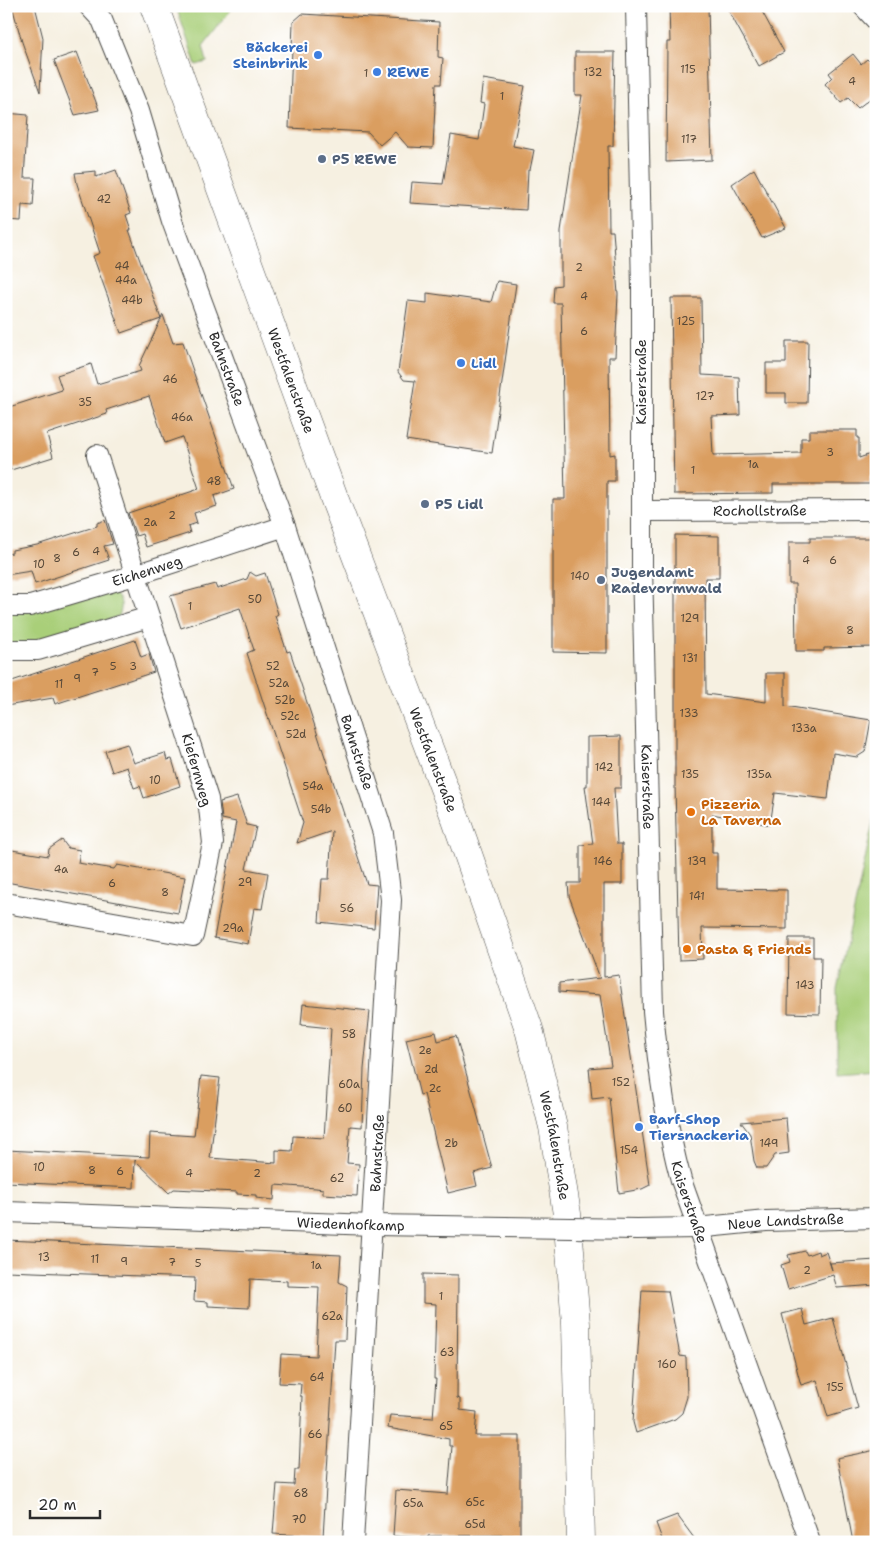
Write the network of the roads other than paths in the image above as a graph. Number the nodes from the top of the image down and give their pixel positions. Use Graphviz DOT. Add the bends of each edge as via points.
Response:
graph roads {
  1 [pos="89,6"];
  2 [pos="154,6"];
  3 [pos="636,6"];
  4 [pos="863,6"];
  5 [pos="876,20"];
  6 [pos="97,455"];
  7 [pos="876,510"];
  8 [pos="642,511"];
  9 [pos="285,526"];
  10 [pos="135,575"];
  11 [pos="6,606"];
  12 [pos="149,618"];
  13 [pos="6,650"];
  14 [pos="6,903"];
  15 [pos="6,1212"];
  16 [pos="876,1218"];
  17 [pos="373,1225"];
  18 [pos="696,1228"];
  19 [pos="353,1542"];
  20 [pos="581,1542"];
  21 [pos="810,1542"];
  1 -- 9 [label="street, Bahnstraße" via="109,34 139,111 172,221"];
  2 -- 20 [label="main road, Westfalenstraße" via="455,817 529,1030 553,1127 567,1214 576,1324"];
  3 -- 8 [label="street, Kaiserstraße" via="642,289"];
  4 -- 5 [label="street"];
  6 -- 10 [label="street, Kiefernweg"];
  7 -- 8 [label="street, Rochollstraße"];
  8 -- 18 [label="street, Kaiserstraße" via="653,1011 672,1148"];
  9 -- 10 [label="street, Eichenweg"];
  9 -- 17 [label="street, Bahnstraße" via="383,833 391,900"];
  10 -- 11 [label="street, Eichenweg" via="30,606"];
  10 -- 12 [label="street, Kiefernweg"];
  12 -- 13 [label="street" via="38,650"];
  12 -- 14 [label="street, Kiefernweg" via="208,799 213,843 193,936"];
  15 -- 17 [label="street, Wiedenhofkamp"];
  16 -- 18 [label="street, Neue Landstraße" via="766,1221"];
  17 -- 18 [label="street, Wiedenhofkamp, bridge"];
  17 -- 19 [label="street, Bahnstraße"];
  18 -- 21 [label="street, Kaiserstraße"];
}
